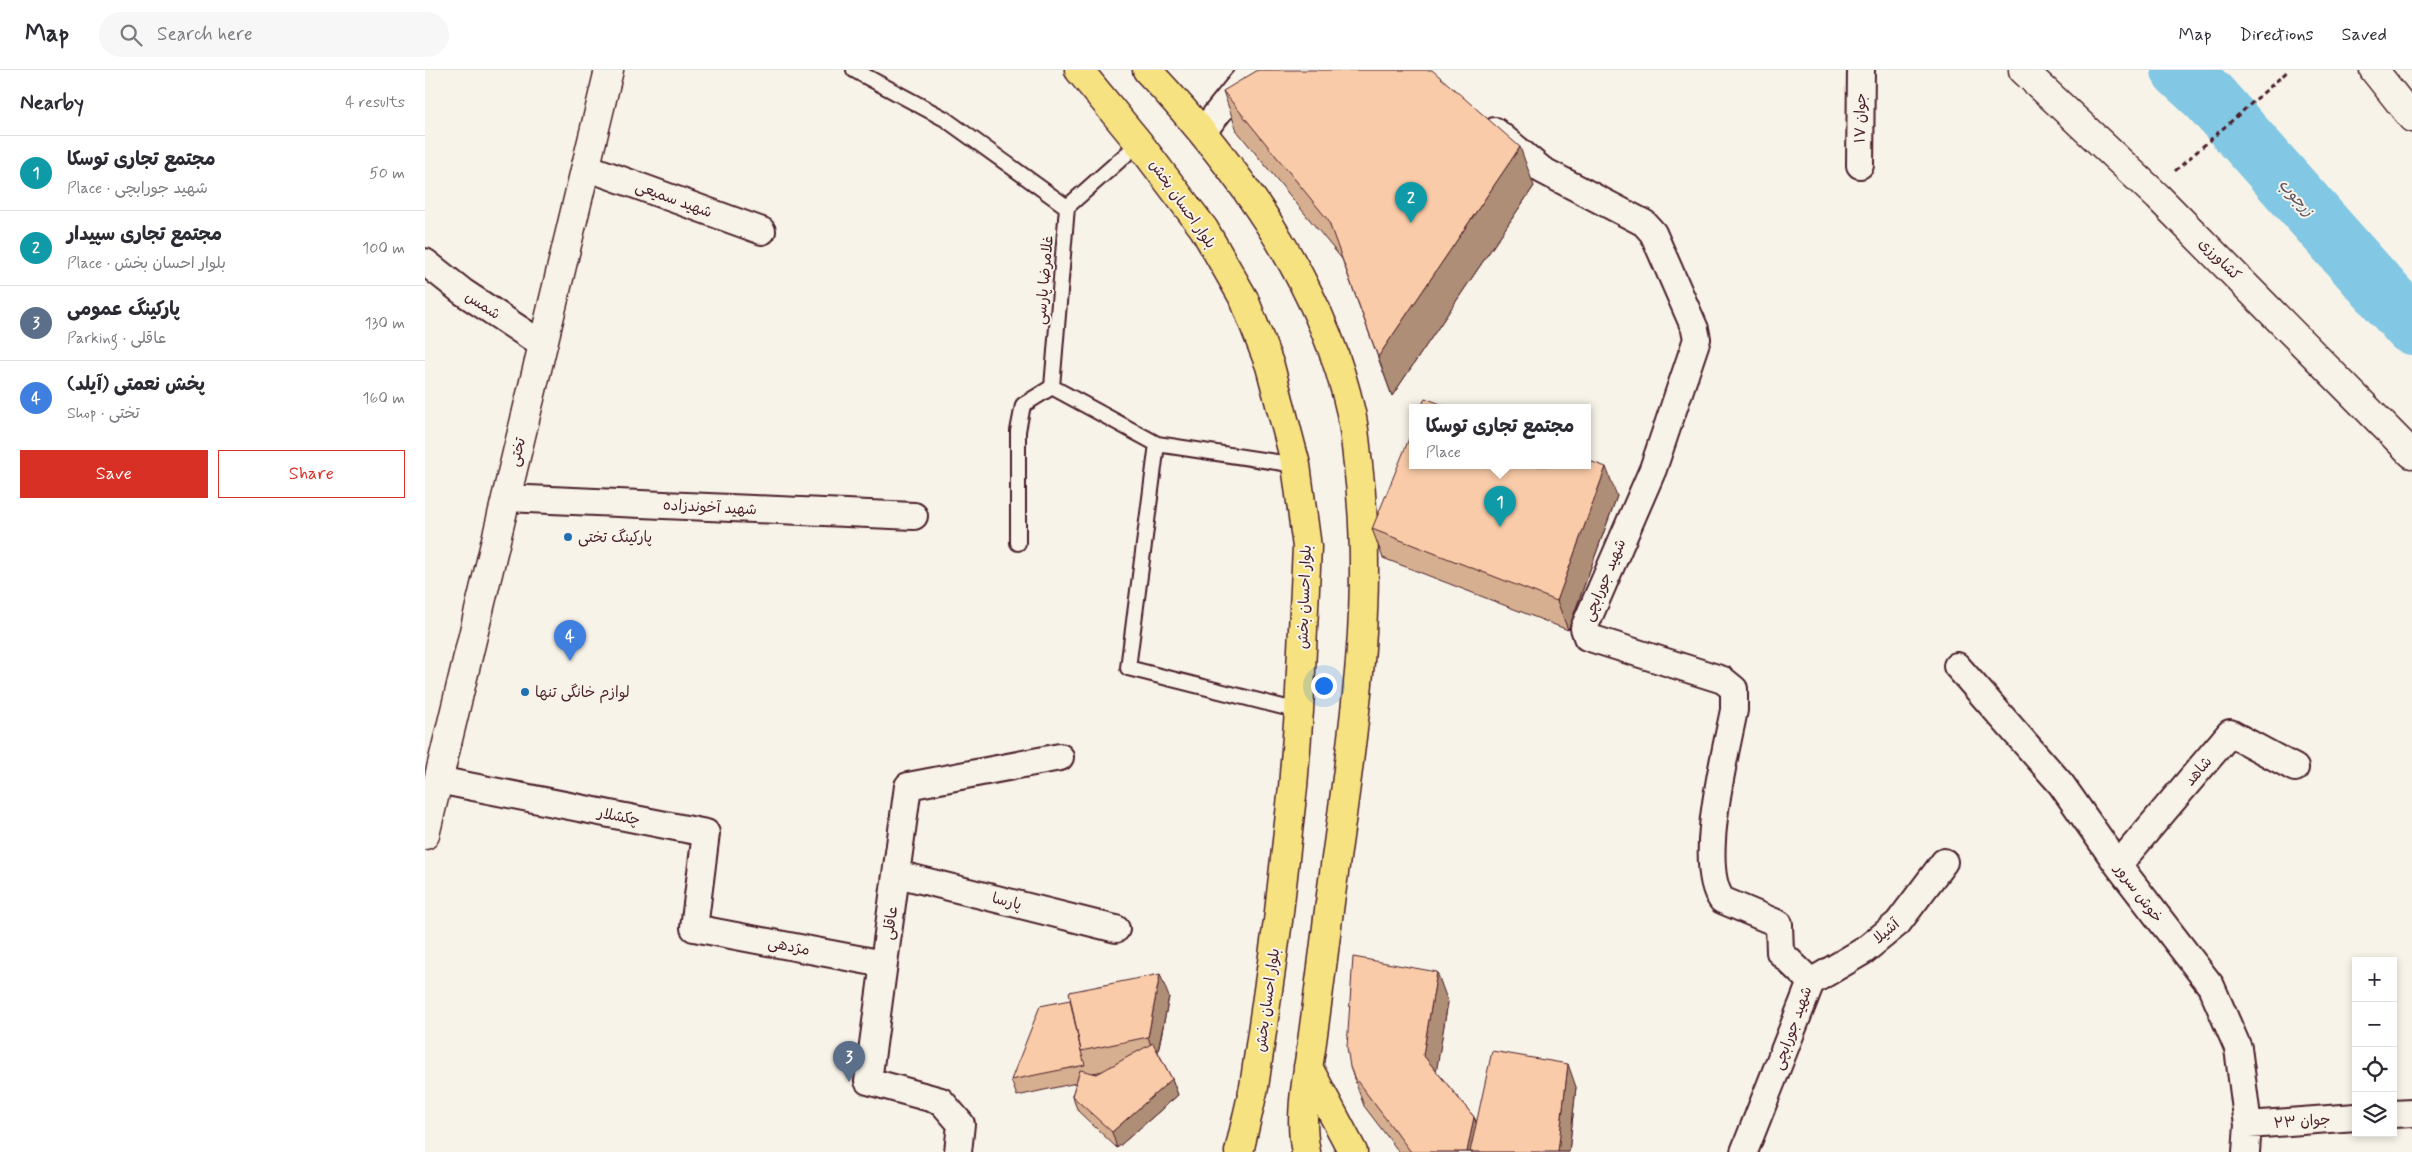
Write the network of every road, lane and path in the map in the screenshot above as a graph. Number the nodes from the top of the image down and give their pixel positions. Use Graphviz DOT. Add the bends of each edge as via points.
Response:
graph roads {
  1 [pos="854,70"];
  2 [pos="1079,70"];
  3 [pos="1147,70"];
  4 [pos="1252,70"];
  5 [pos="1861,70"];
  6 [pos="2023,70"];
  7 [pos="2289,70"];
  8 [pos="2374,70"];
  9 [pos="610,71"];
  10 [pos="1474,114"];
  11 [pos="2412,118"];
  12 [pos="1203,131"];
  13 [pos="1139,143"];
  14 [pos="1860,165"];
  15 [pos="586,167"];
  16 [pos="2173,174"];
  17 [pos="1067,207"];
  18 [pos="762,231"];
  19 [pos="425,262"];
  20 [pos="543,345"];
  21 [pos="1051,387"];
  22 [pos="1157,444"];
  23 [pos="2412,454"];
  24 [pos="1296,465"];
  25 [pos="506,498"];
  26 [pos="915,516"];
  27 [pos="1018,543"];
  28 [pos="1957,666"];
  29 [pos="1299,711"];
  30 [pos="1060,756"];
  31 [pos="2295,768"];
  32 [pos="432,796"];
  33 [pos="425,835"];
  34 [pos="1944,862"];
  35 [pos="2118,865"];
  36 [pos="897,874"];
  37 [pos="695,928"];
  38 [pos="1116,929"];
  39 [pos="884,964"];
  40 [pos="1811,982"];
  41 [pos="1308,1066"];
  42 [pos="2412,1113"];
  43 [pos="2397,1114"];
  44 [pos="2352,1117"];
  45 [pos="2248,1124"];
  46 [pos="958,1152"];
  47 [pos="1239,1152"];
  48 [pos="1306,1152"];
  49 [pos="1353,1152"];
  50 [pos="1744,1152"];
  51 [pos="2246,1152"];
  1 -- 17 [label="lane" via="945,119"];
  2 -- 13 [label="main road, بلوار احسان بخش"];
  3 -- 12 [label="main road"];
  4 -- 12 [label="street"];
  5 -- 14 [label="street, جوان ۱۷"];
  6 -- 23 [label="main road, کشاورزی" via="2158,197"];
  7 -- 16 [label="path"];
  8 -- 11 [label="main road"];
  9 -- 15 [label="main road, تختی"];
  10 -- 40 [label="street, شهید جورابچی" via="1542,170 1644,223 1653,233 1695,329 1697,338 1653,469 1584,628 1587,636 1723,680 1734,689 1734,710 1710,841 1716,893 1722,900 1779,924 1780,952"];
  12 -- 41 [label="main road" via="1246,190 1302,280 1332,350 1351,413 1362,497 1362,652"];
  13 -- 17 [label="lane"];
  13 -- 24 [label="main road, بلوار احسان بخش" via="1204,229 1245,298 1270,366"];
  15 -- 18 [label="street, شهید سمیعی"];
  15 -- 20 [label="main road, تختی"];
  17 -- 21 [label="lane, غلامرضا پارسی"];
  19 -- 20 [label="street, شمس" via="463,292"];
  20 -- 25 [label="main road, تختی"];
  21 -- 22 [label="lane"];
  21 -- 27 [label="lane" via="1023,405 1017,431"];
  22 -- 24 [label="lane"];
  22 -- 29 [label="lane" via="1128,668"];
  24 -- 29 [label="main road, بلوار احسان بخش" via="1307,547"];
  25 -- 26 [label="street, شهید آخوندزاده"];
  25 -- 32 [label="main road, تختی"];
  28 -- 35 [label="street, خوش سرور" via="2061,784"];
  29 -- 47 [label="main road, بلوار احسان بخش" via="1278,921 1255,1087"];
  30 -- 36 [label="street, عاقلی" via="909,786"];
  31 -- 35 [label="street, شاهد" via="2230,733"];
  32 -- 33 [label="main road, تختی"];
  32 -- 37 [label="street, چکشلار" via="706,833"];
  34 -- 40 [label="street, آشیلا" via="1898,923 1865,950"];
  35 -- 45 [label="street, خوش سرور" via="2211,986 2238,1048"];
  36 -- 38 [label="street, پارسا"];
  36 -- 39 [label="street, عاقلی"];
  37 -- 39 [label="street, مژدهی"];
  39 -- 46 [label="street, عاقلی" via="868,1081 941,1101 961,1124"];
  40 -- 50 [label="street, شهید جورابچی"];
  41 -- 48 [label="main road" via="1303,1137"];
  41 -- 49 [label="main road"];
  42 -- 43 [label="street"];
  44 -- 45 [label="street, جوان ۲۳"];
  45 -- 51 [label="street, خوش سرور"];
}
